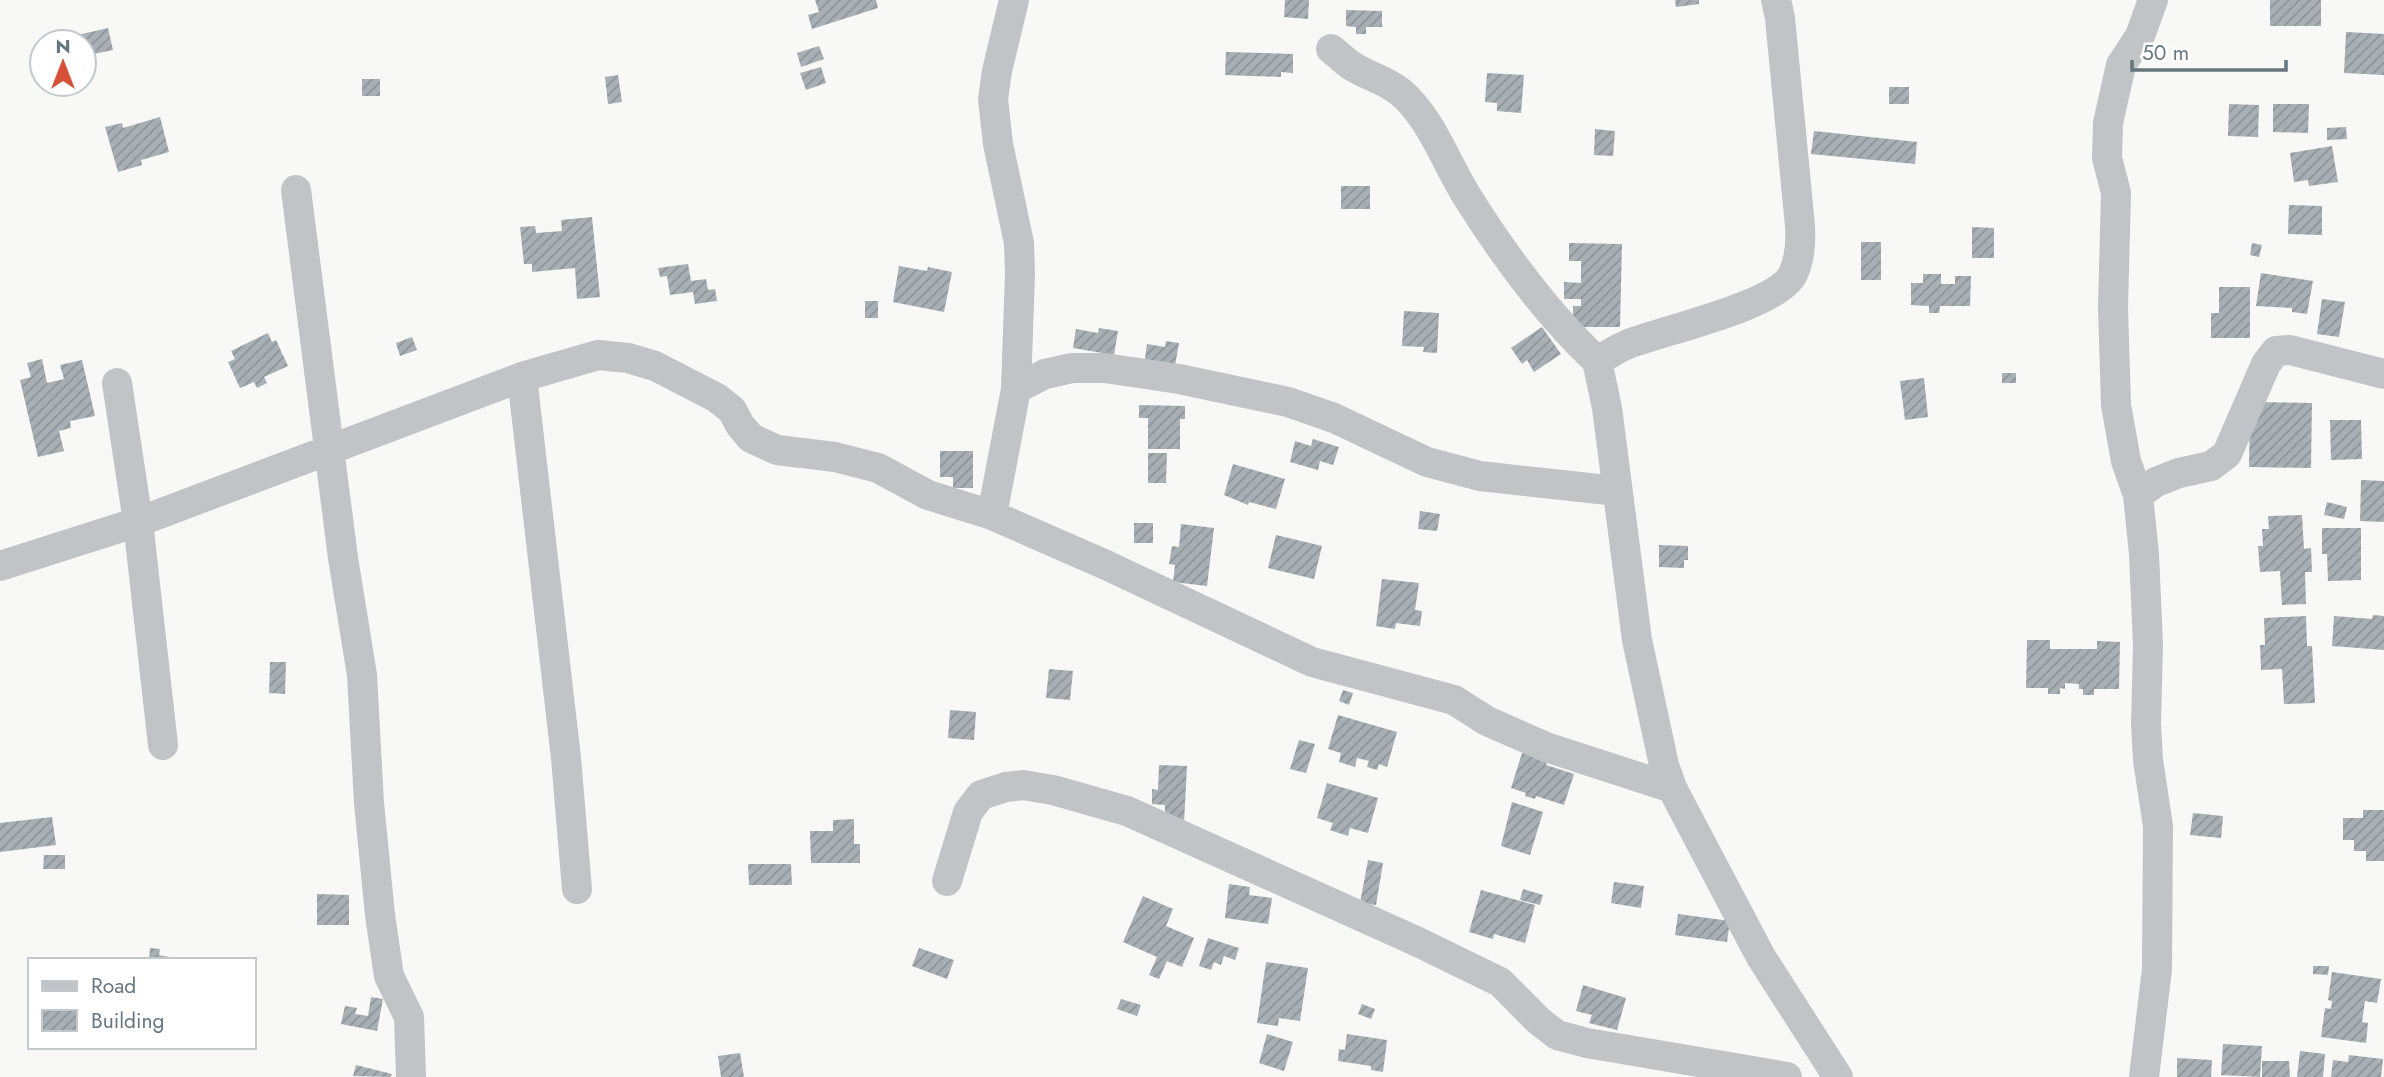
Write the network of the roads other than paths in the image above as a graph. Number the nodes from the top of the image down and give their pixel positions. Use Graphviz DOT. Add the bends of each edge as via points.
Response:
graph roads {
  1 [pos="1014,0"];
  2 [pos="1776,0"];
  3 [pos="2153,0"];
  4 [pos="1331,49"];
  5 [pos="296,190"];
  6 [pos="1597,361"];
  7 [pos="2384,374"];
  8 [pos="522,377"];
  9 [pos="117,383"];
  10 [pos="1016,389"];
  11 [pos="329,449"];
  12 [pos="1617,491"];
  13 [pos="2138,495"];
  14 [pos="992,515"];
  15 [pos="138,522"];
  16 [pos="0,566"];
  17 [pos="163,745"];
  18 [pos="1672,789"];
  19 [pos="947,881"];
  20 [pos="577,889"];
  21 [pos="411,1077"];
  22 [pos="1787,1077"];
  23 [pos="1838,1077"];
  24 [pos="2144,1077"];
  1 -- 10 [label="street" via="993,99 1019,243"];
  2 -- 6 [label="street" via="1800,226 1801,246 1793,276 1747,304 1625,345"];
  3 -- 13 [label="street" via="2140,36 2121,65 2107,146 2116,193 2116,405 2126,461"];
  4 -- 6 [label="street" via="1406,96 1432,130 1467,197 1515,267 1567,333"];
  5 -- 11 [label="street"];
  6 -- 12 [label="street"];
  7 -- 13 [label="street" via="2290,350 2276,351 2227,454 2211,466 2156,482"];
  8 -- 11 [label="street"];
  8 -- 14 [label="street" via="598,355 628,358 717,398 732,410 751,438 777,450 864,463 928,495"];
  8 -- 20 [label="street"];
  9 -- 15 [label="street"];
  10 -- 12 [label="street" via="1045,374 1072,368 1179,379 1287,402 1334,418 1427,462 1506,479"];
  10 -- 14 [label="street"];
  11 -- 15 [label="street"];
  11 -- 21 [label="street" via="362,675 380,915 389,976 408,1017"];
  12 -- 18 [label="street" via="1637,640"];
  13 -- 24 [label="street" via="2148,645 2148,760 2160,866 2157,969"];
  14 -- 18 [label="street" via="1312,662 1454,701 1546,747"];
  15 -- 16 [label="street"];
  15 -- 17 [label="street"];
  18 -- 23 [label="street" via="1761,957"];
  19 -- 22 [label="street" via="968,812 981,795 1023,785 1053,790 1127,811 1418,942 1500,982 1557,1035"];
}
